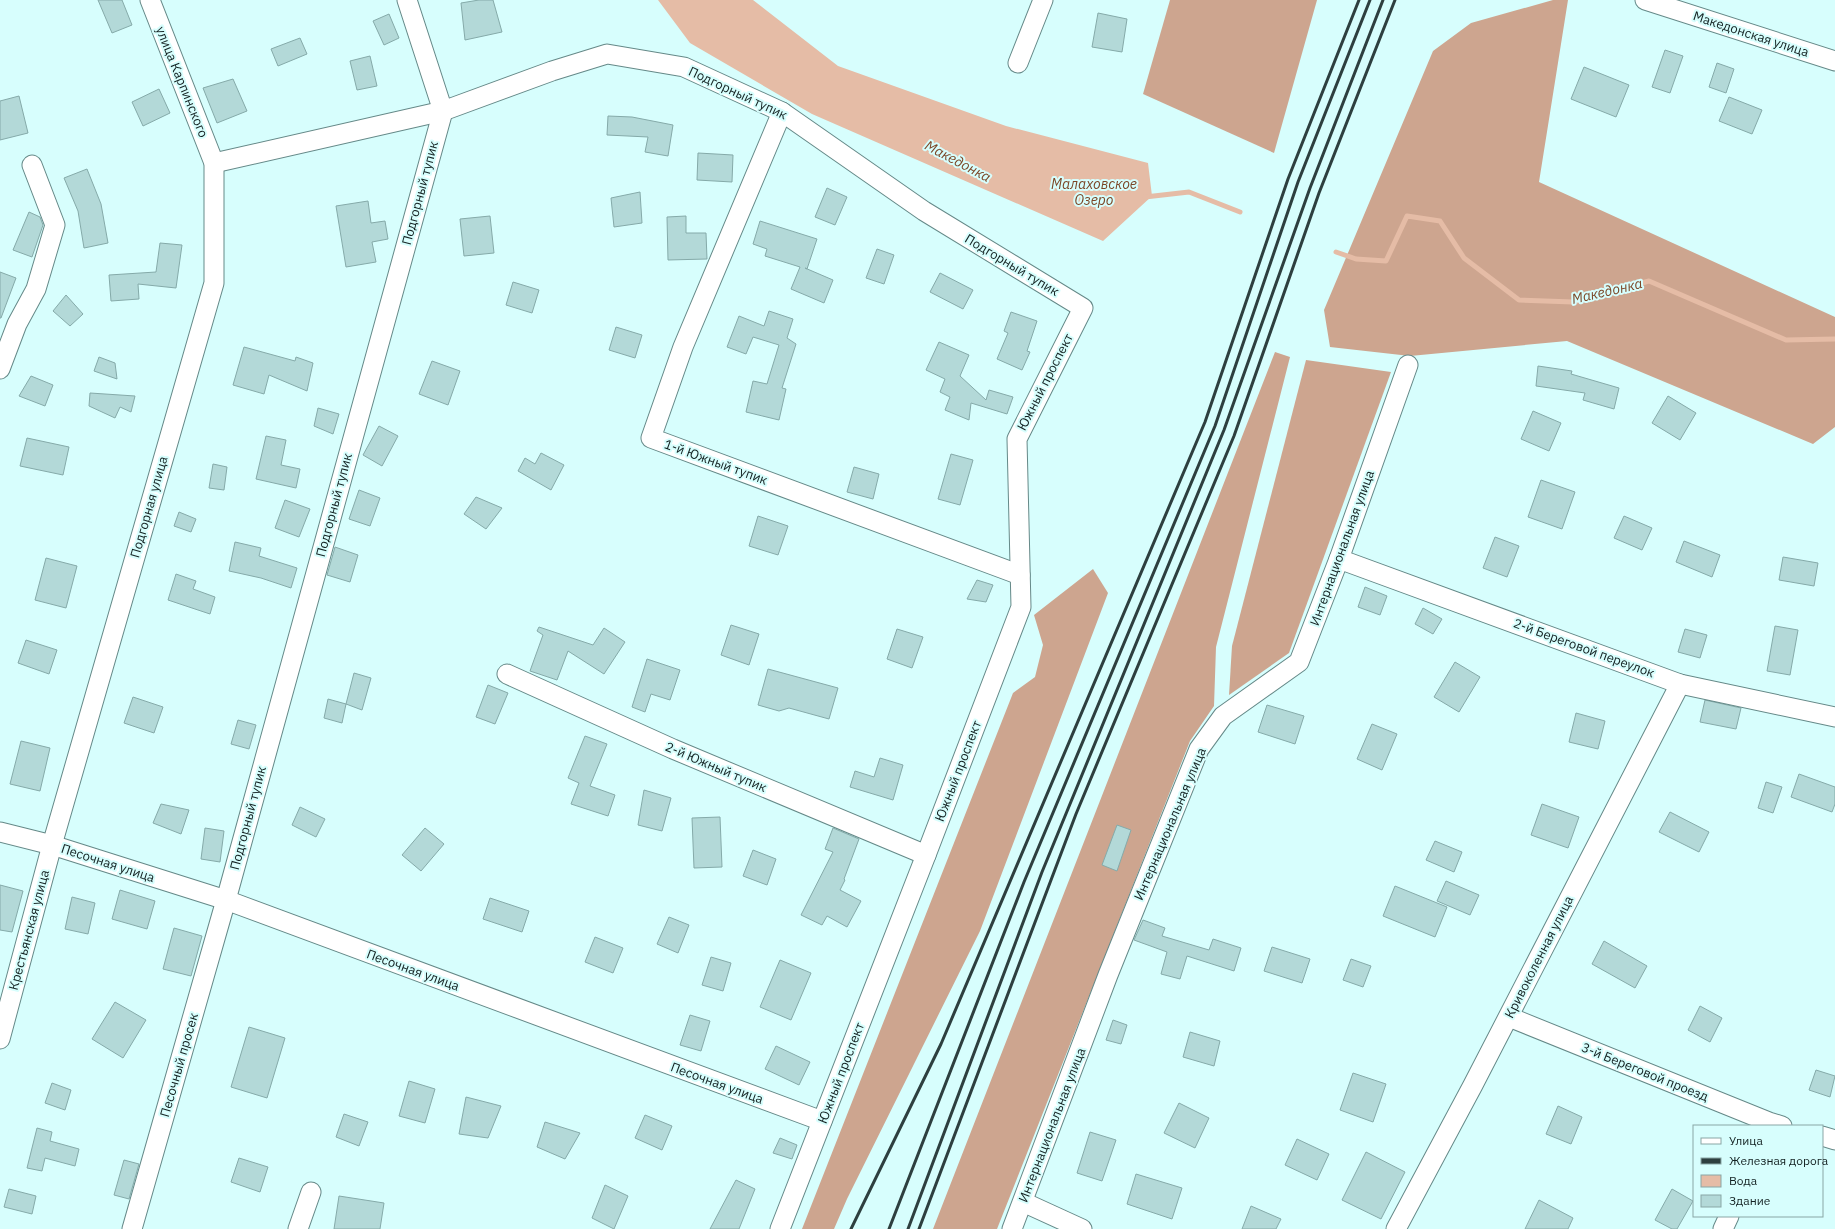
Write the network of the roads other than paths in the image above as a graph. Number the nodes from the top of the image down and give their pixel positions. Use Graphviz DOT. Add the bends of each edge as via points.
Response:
graph roads {
  1 [pos="150,0"];
  2 [pos="406,0"];
  3 [pos="1043,0"];
  4 [pos="1645,0"];
  5 [pos="1835,61"];
  6 [pos="1018,63"];
  7 [pos="443,111"];
  8 [pos="782,112"];
  9 [pos="214,164"];
  10 [pos="32,165"];
  11 [pos="1083,308"];
  12 [pos="1408,365"];
  13 [pos="0,369"];
  14 [pos="1339,559"];
  15 [pos="1020,575"];
  16 [pos="507,674"];
  17 [pos="1680,684"];
  18 [pos="1835,717"];
  19 [pos="0,832"];
  20 [pos="52,845"];
  21 [pos="926,855"];
  22 [pos="226,900"];
  23 [pos="1509,1017"];
  24 [pos="0,1039"];
  25 [pos="822,1122"];
  26 [pos="1772,1125"];
  27 [pos="1823,1136"];
  28 [pos="1835,1140"];
  29 [pos="311,1192"];
  30 [pos="1023,1202"];
  31 [pos="1729,1217"];
  32 [pos="132,1229"];
  33 [pos="298,1229"];
  34 [pos="780,1229"];
  35 [pos="1012,1229"];
  36 [pos="1082,1229"];
  37 [pos="1396,1229"];
  38 [pos="1724,1229"];
  1 -- 9 [label="street, улица Карпинского"];
  2 -- 7 [label="street"];
  3 -- 6 [label="street"];
  4 -- 5 [label="street, Македонская улица"];
  7 -- 8 [label="street, Подгорный тупик" via="607,54 684,67"];
  7 -- 9 [label="street, Подгорный тупик"];
  7 -- 22 [label="street, Подгорный тупик"];
  8 -- 11 [label="street, Подгорный тупик" via="924,211"];
  8 -- 15 [label="street, 1-й Южный тупик" via="683,347 651,438"];
  9 -- 20 [label="street, Подгорная улица" via="214,283"];
  10 -- 13 [label="street" via="55,225 36,289 18,324"];
  11 -- 15 [label="street, Южный проспект" via="1017,439"];
  12 -- 14 [label="street, Интернациональная улица"];
  14 -- 17 [label="street, 2-й Береговой переулок"];
  14 -- 30 [label="street, Интернациональная улица" via="1299,662 1223,716 1199,749 1108,975"];
  15 -- 21 [label="street, Южный проспект" via="1021,607"];
  16 -- 21 [label="street, 2-й Южный тупик" via="673,749"];
  17 -- 18 [label="street, 2-й Береговой переулок"];
  17 -- 23 [label="street, Кривоколенная улица"];
  19 -- 20 [label="street, Песочная улица"];
  20 -- 22 [label="street, Песочная улица"];
  20 -- 24 [label="street, Крестьянская улица"];
  21 -- 25 [label="street, Южный проспект"];
  22 -- 25 [label="street, Песочная улица"];
  22 -- 32 [label="street, Песочный просек"];
  23 -- 26 [label="street, 3-й Береговой проезд"];
  23 -- 37 [label="street, Кривоколенная улица"];
  25 -- 34 [label="street, Южный проспект"];
  27 -- 28 [label="street"];
  29 -- 33 [label="street"];
  30 -- 35 [label="street, Интернациональная улица"];
  30 -- 36 [label="street"];
  31 -- 38 [label="street"];
}
